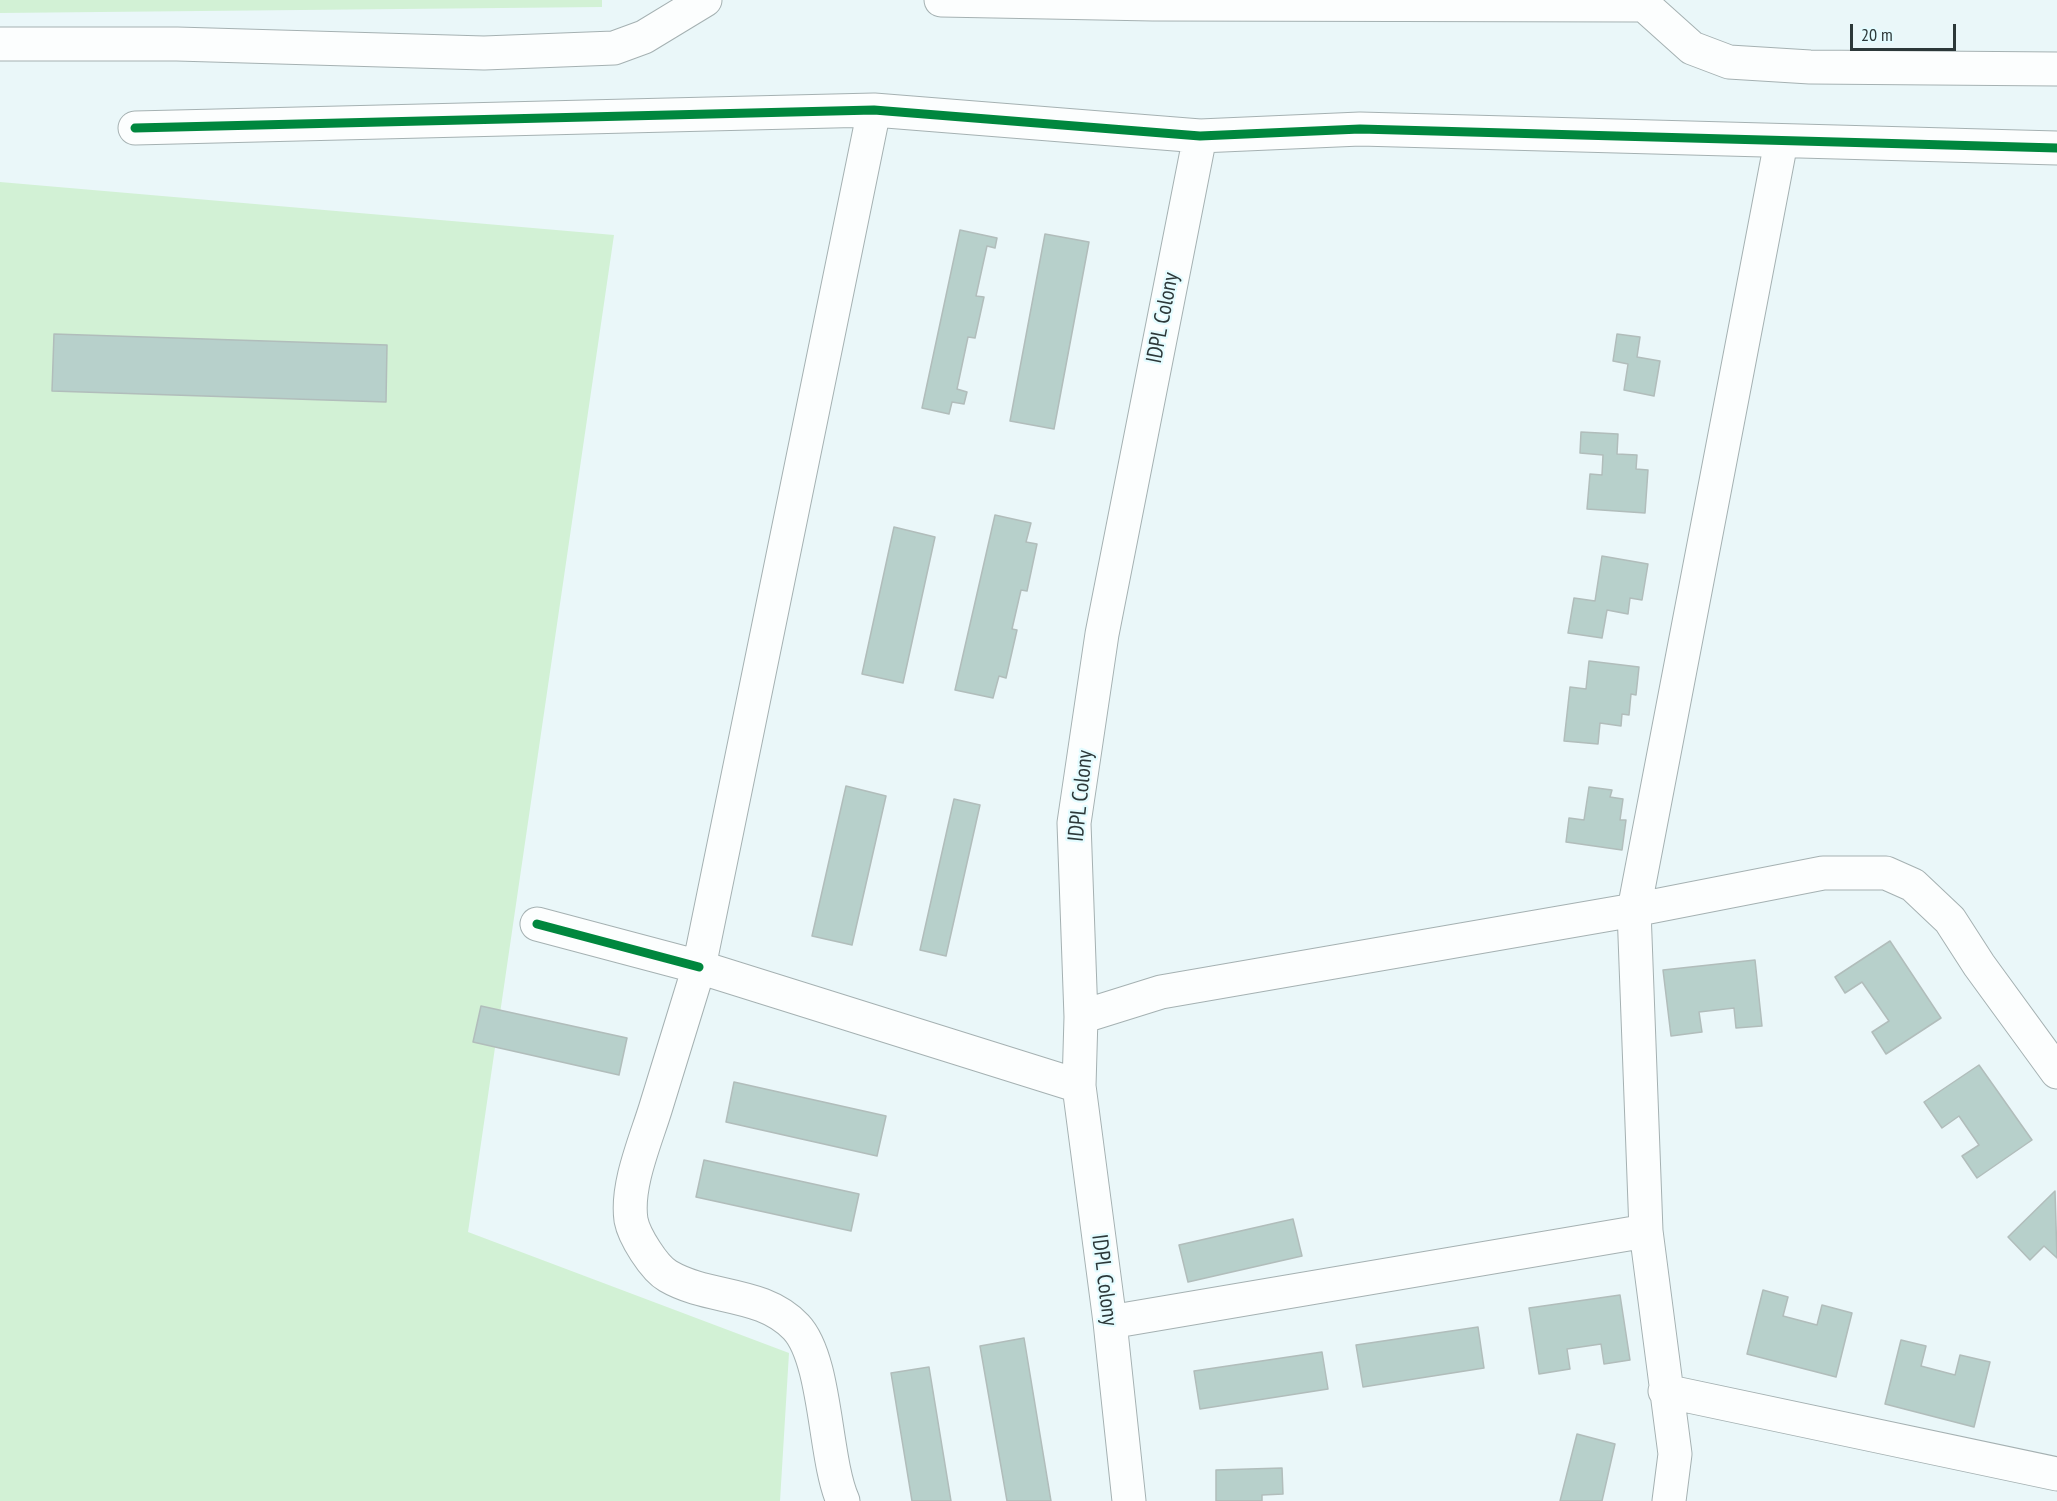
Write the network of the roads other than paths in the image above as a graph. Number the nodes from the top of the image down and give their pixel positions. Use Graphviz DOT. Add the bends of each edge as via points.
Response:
graph roads {
  1 [pos="705,0"];
  2 [pos="941,0"];
  3 [pos="1153,2"];
  4 [pos="1644,3"];
  5 [pos="0,45"];
  6 [pos="2057,69"];
  7 [pos="873,110"];
  8 [pos="135,128"];
  9 [pos="1200,136"];
  10 [pos="1781,142"];
  11 [pos="2057,148"];
  12 [pos="1634,910"];
  13 [pos="537,924"];
  14 [pos="699,967"];
  15 [pos="1081,1017"];
  16 [pos="2057,1072"];
  17 [pos="1080,1086"];
  18 [pos="1646,1231"];
  19 [pos="1110,1322"];
  20 [pos="1665,1391"];
  21 [pos="2057,1474"];
  22 [pos="843,1501"];
  23 [pos="1129,1501"];
  24 [pos="1669,1501"];
  1 -- 5 [label="street" via="644,37 614,48 484,53 177,44"];
  2 -- 3 [label="street"];
  3 -- 4 [label="street"];
  4 -- 6 [label="street" via="1692,48 1729,62 1810,67"];
  7 -- 8 [label="street"];
  7 -- 9 [label="street"];
  7 -- 14 [label="street"];
  9 -- 10 [label="street" via="1359,129"];
  9 -- 15 [label="street, IDPL Colony" via="1102,634 1074,823"];
  10 -- 11 [label="street"];
  10 -- 12 [label="street"];
  12 -- 15 [label="street" via="1161,992"];
  12 -- 16 [label="street" via="1823,873 1886,873 1913,885 1950,920"];
  12 -- 18 [label="street"];
  13 -- 14 [label="street"];
  14 -- 17 [label="street"];
  14 -- 22 [label="street" via="634,1178 631,1220 643,1249 666,1275 711,1293 745,1298 775,1310 797,1329 812,1359"];
  15 -- 17 [label="street, IDPL Colony"];
  17 -- 19 [label="street, IDPL Colony"];
  18 -- 19 [label="street"];
  18 -- 20 [label="street"];
  19 -- 23 [label="street, IDPL Colony"];
  20 -- 21 [label="street"];
  20 -- 24 [label="street" via="1675,1454"];
}
